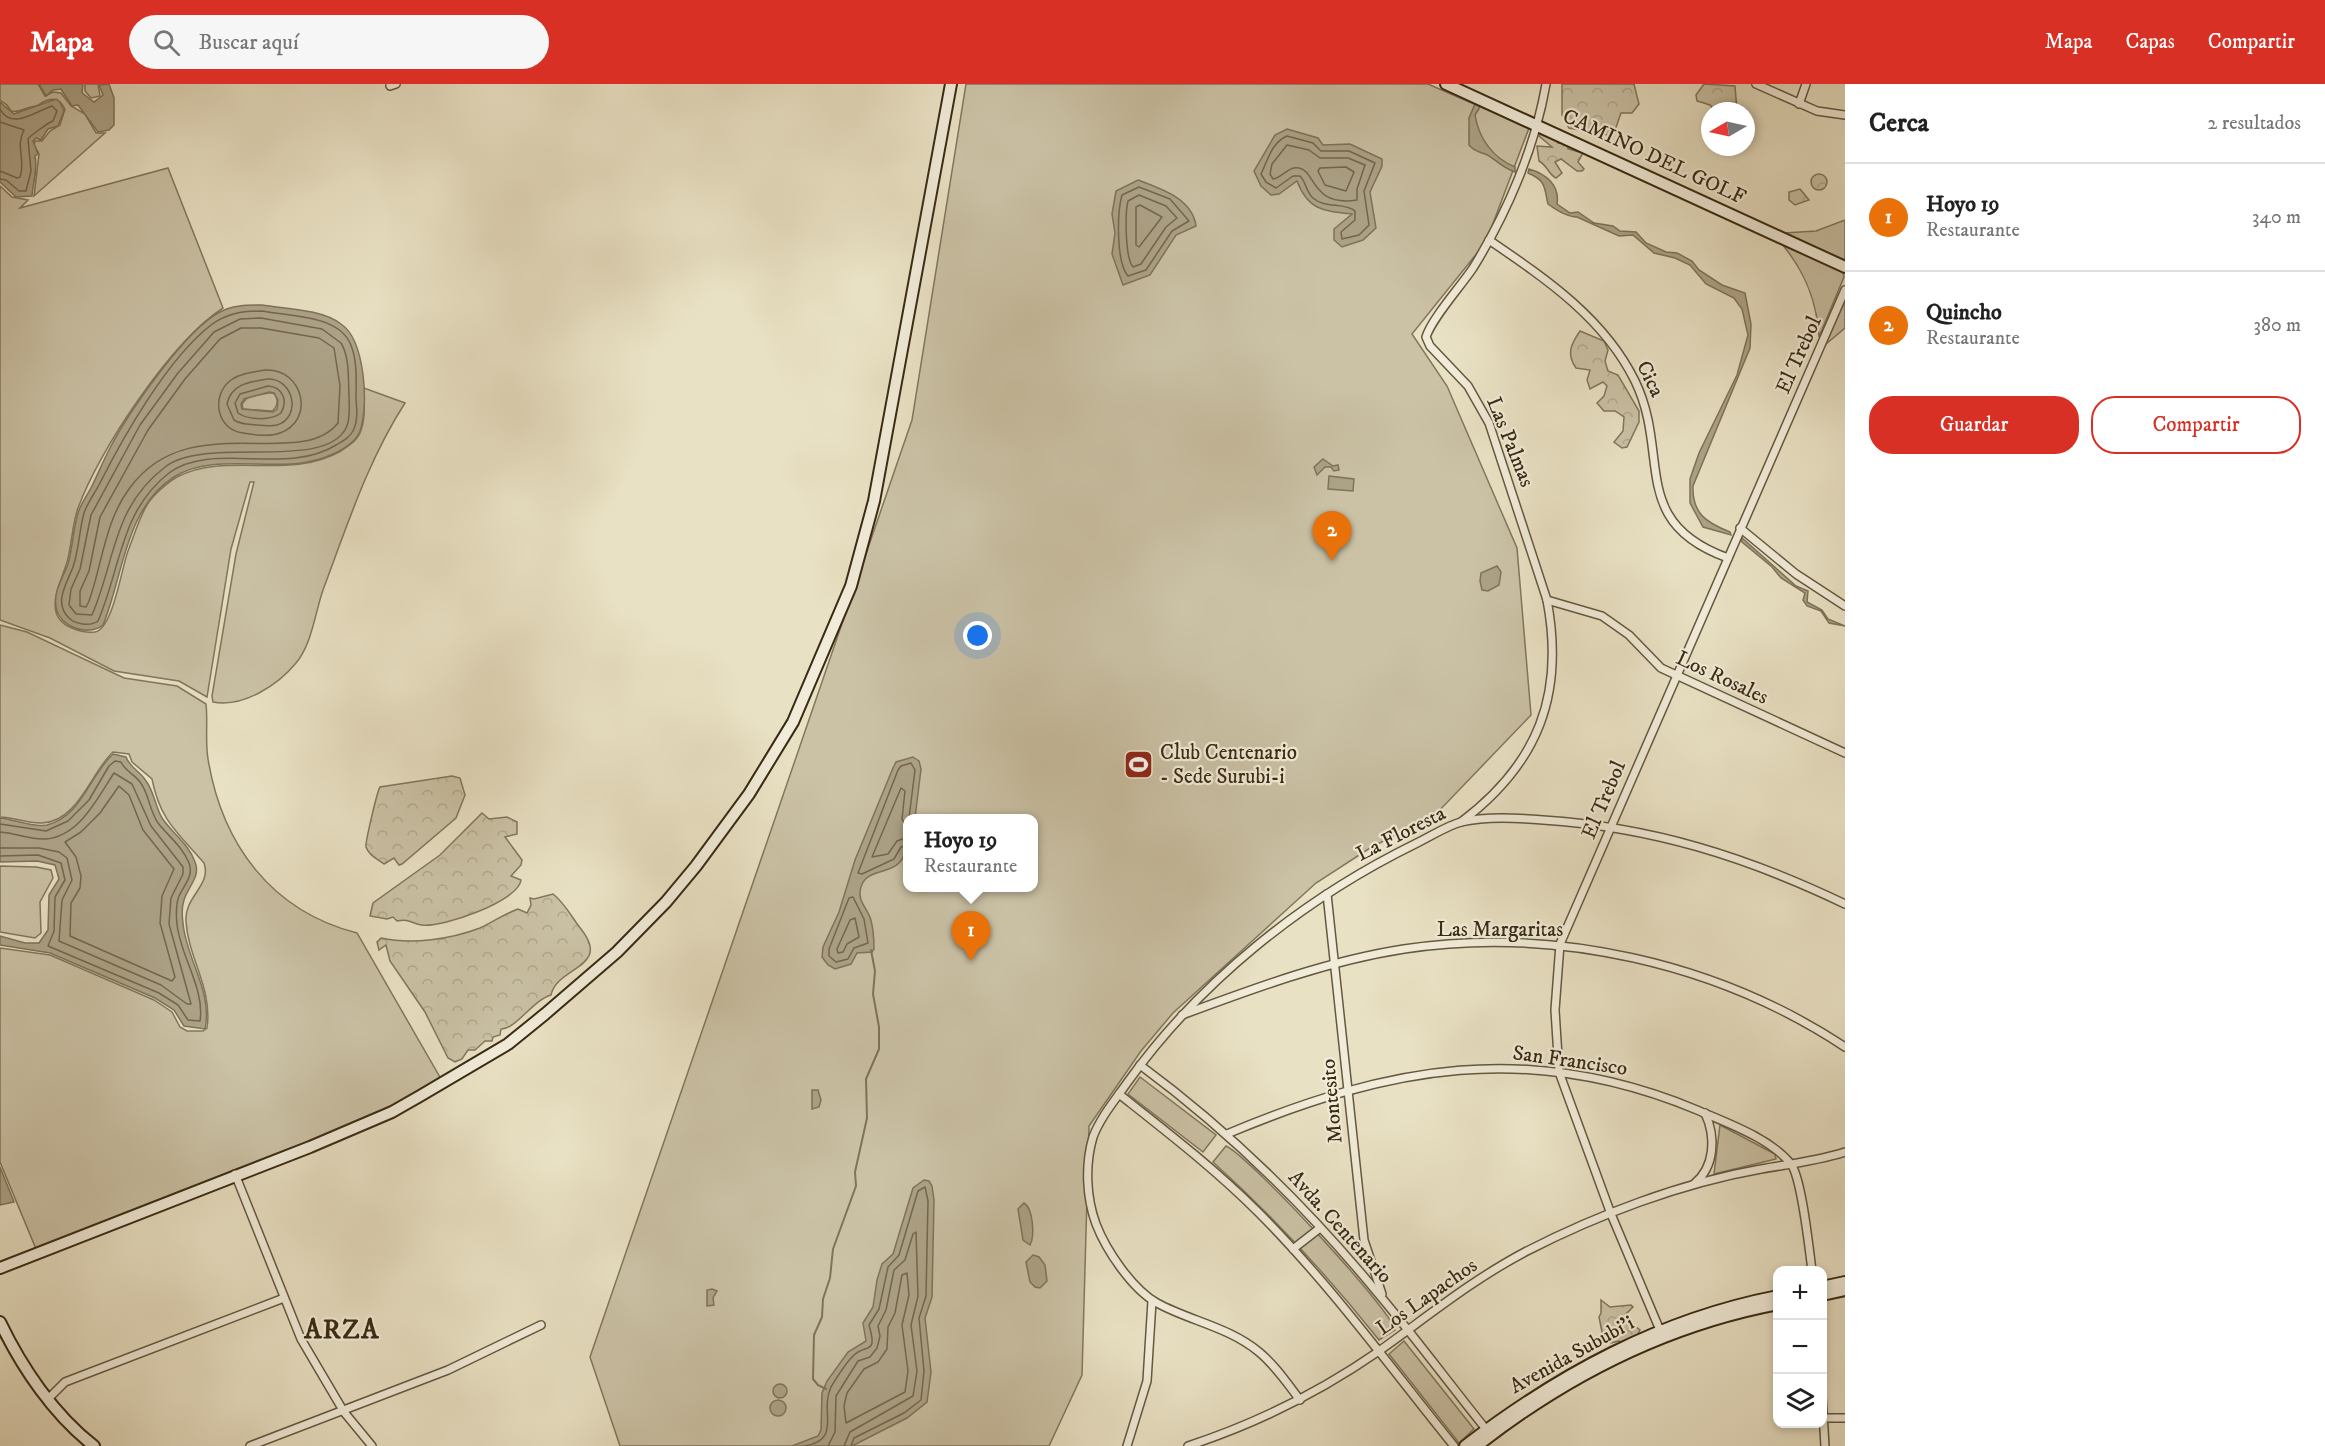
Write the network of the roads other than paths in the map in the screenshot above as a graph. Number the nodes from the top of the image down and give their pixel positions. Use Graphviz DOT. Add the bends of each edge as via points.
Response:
graph roads {
  1 [pos="951,84"];
  2 [pos="1446,84"];
  3 [pos="1546,84"];
  4 [pos="1756,84"];
  5 [pos="1806,84"];
  6 [pos="1799,104"];
  7 [pos="1845,115"];
  8 [pos="1537,124"];
  9 [pos="1489,240"];
  10 [pos="1845,267"];
  11 [pos="1845,290"];
  12 [pos="1740,528"];
  13 [pos="1728,558"];
  14 [pos="1547,600"];
  15 [pos="1844,603"];
  16 [pos="1563,606"];
  17 [pos="1551,622"];
  18 [pos="1675,675"];
  19 [pos="1845,753"];
  20 [pos="1485,805"];
  21 [pos="1491,819"];
  22 [pos="1461,822"];
  23 [pos="1610,828"];
  24 [pos="1327,894"];
  25 [pos="1845,904"];
  26 [pos="1560,944"];
  27 [pos="1336,963"];
  28 [pos="1180,1016"];
  29 [pos="1845,1047"];
  30 [pos="1140,1065"];
  31 [pos="1559,1072"];
  32 [pos="1347,1090"];
  33 [pos="1119,1095"];
  34 [pos="1705,1113"];
  35 [pos="1227,1134"];
  36 [pos="1845,1152"];
  37 [pos="1792,1166"];
  38 [pos="235,1174"];
  39 [pos="1691,1186"];
  40 [pos="1611,1214"];
  41 [pos="1320,1228"];
  42 [pos="1293,1249"];
  43 [pos="1811,1266"];
  44 [pos="0,1268"];
  45 [pos="1845,1282"];
  46 [pos="1827,1286"];
  47 [pos="1845,1290"];
  48 [pos="1827,1294"];
  49 [pos="1773,1297"];
  50 [pos="284,1298"];
  51 [pos="1152,1301"];
  52 [pos="1384,1301"];
  53 [pos="1773,1305"];
  54 [pos="0,1322"];
  55 [pos="541,1325"];
  56 [pos="1408,1329"];
  57 [pos="1661,1334"];
  58 [pos="1378,1352"];
  59 [pos="48,1399"];
  60 [pos="1300,1400"];
  61 [pos="344,1412"];
  62 [pos="1827,1418"];
  63 [pos="1845,1418"];
  64 [pos="1824,1428"];
  65 [pos="1488,1432"];
  66 [pos="94,1446"];
  67 [pos="250,1446"];
  68 [pos="372,1446"];
  69 [pos="1127,1446"];
  70 [pos="1188,1446"];
  71 [pos="1454,1446"];
  72 [pos="1465,1446"];
  73 [pos="1477,1446"];
  74 [pos="1825,1446"];
  1 -- 38 [label="street" via="874,501 851,586 793,722 749,794 666,902 609,959 508,1044 392,1112"];
  2 -- 8 [label="street, CAMINO DEL GOLF"];
  3 -- 8 [label="street, Las Palmas"];
  4 -- 6 [label="street"];
  5 -- 6 [label="street"];
  6 -- 7 [label="street"];
  8 -- 9 [label="street, Las Palmas"];
  8 -- 10 [label="street, CAMINO DEL GOLF"];
  9 -- 13 [label="street, Cica" via="1567,295 1611,343 1635,381 1649,416 1654,475 1666,513 1688,539"];
  9 -- 14 [label="street, Las Palmas" via="1428,332 1427,342 1468,386 1489,423"];
  11 -- 12 [label="street, El Trebol"];
  12 -- 13 [label="street, El Trebol"];
  12 -- 15 [label="street" via="1796,574"];
  13 -- 18 [label="street, El Trebol"];
  14 -- 16 [label="street, Los Rosales"];
  14 -- 17 [label="street, Las Palmas"];
  16 -- 17 [label="street"];
  16 -- 18 [label="street, Los Rosales" via="1609,620 1661,668"];
  17 -- 20 [label="street, Las Palmas" via="1551,685 1536,735 1524,758"];
  18 -- 19 [label="street, Los Rosales"];
  18 -- 23 [label="street, El Trebol"];
  20 -- 21 [label="street" via="1486,816"];
  20 -- 22 [label="street, Las Palmas"];
  21 -- 22 [label="street, La Floresta"];
  21 -- 23 [label="street, La Floresta" via="1564,821"];
  22 -- 24 [label="street, La Floresta" via="1361,872"];
  23 -- 25 [label="street, La Floresta" via="1701,846 1798,880"];
  23 -- 26 [label="street, El Trebol"];
  24 -- 27 [label="street, Montesito"];
  24 -- 28 [label="street, La Floresta" via="1260,943"];
  26 -- 27 [label="street, Las Margaritas" via="1435,946"];
  26 -- 29 [label="street, Las Margaritas" via="1648,962 1728,987 1786,1012"];
  26 -- 31 [label="street, El Trebol" via="1555,1010"];
  27 -- 28 [label="street, Las Margaritas"];
  27 -- 32 [label="street, Montesito"];
  28 -- 30 [label="street, La Floresta"];
  30 -- 33 [label="street, La Floresta"];
  30 -- 35 [label="street, Avda. Centenario"];
  31 -- 32 [label="street, San Francisco" via="1459,1069"];
  31 -- 34 [label="street, San Francisco" via="1630,1086"];
  31 -- 40 [label="street, El Trebol"];
  32 -- 35 [label="street, San Francisco"];
  32 -- 52 [label="street, Montesito" via="1364,1240"];
  33 -- 42 [label="street" via="1206,1163"];
  33 -- 51 [label="street, La Floresta" via="1093,1138 1089,1194 1102,1240 1117,1264"];
  34 -- 37 [label="street, San Francisco" via="1778,1151"];
  34 -- 39 [label="street" via="1712,1128 1710,1160 1706,1171"];
  35 -- 41 [label="street, Avda. Centenario"];
  36 -- 37 [label="street, Los Lapachos"];
  37 -- 39 [label="street, Los Lapachos" via="1760,1169"];
  37 -- 43 [label="street"];
  38 -- 44 [label="street"];
  38 -- 50 [label="street"];
  39 -- 40 [label="street, Los Lapachos"];
  40 -- 56 [label="street, Los Lapachos" via="1500,1266"];
  40 -- 57 [label="street, El Trebol"];
  41 -- 42 [label="street"];
  41 -- 52 [label="street, Avda. Centenario"];
  42 -- 58 [label="street" via="1339,1300"];
  45 -- 46 [label="street"];
  47 -- 48 [label="street"];
  49 -- 57 [label="street, Avenida Sububi'i" via="1726,1308"];
  50 -- 59 [label="street" via="65,1382"];
  50 -- 61 [label="street" via="301,1339"];
  51 -- 60 [label="street" via="1249,1345 1274,1367"];
  51 -- 69 [label="street" via="1147,1381"];
  52 -- 56 [label="street, Avda. Centenario"];
  53 -- 57 [label="street, Avenida Sububi'i"];
  54 -- 59 [label="street"];
  55 -- 61 [label="street" via="448,1370"];
  56 -- 58 [label="street, Los Lapachos"];
  56 -- 65 [label="street, Avda. Centenario"];
  57 -- 65 [label="street, Avenida Sububi'i"];
  58 -- 60 [label="street, Los Lapachos"];
  58 -- 71 [label="street"];
  59 -- 66 [label="street"];
  60 -- 70 [label="street, Los Lapachos"];
  61 -- 67 [label="street"];
  61 -- 68 [label="street"];
  62 -- 63 [label="street"];
  64 -- 74 [label="street"];
  65 -- 72 [label="street, Avenida Sububi'i"];
  65 -- 73 [label="street, Avenida Sububi'i"];
}
